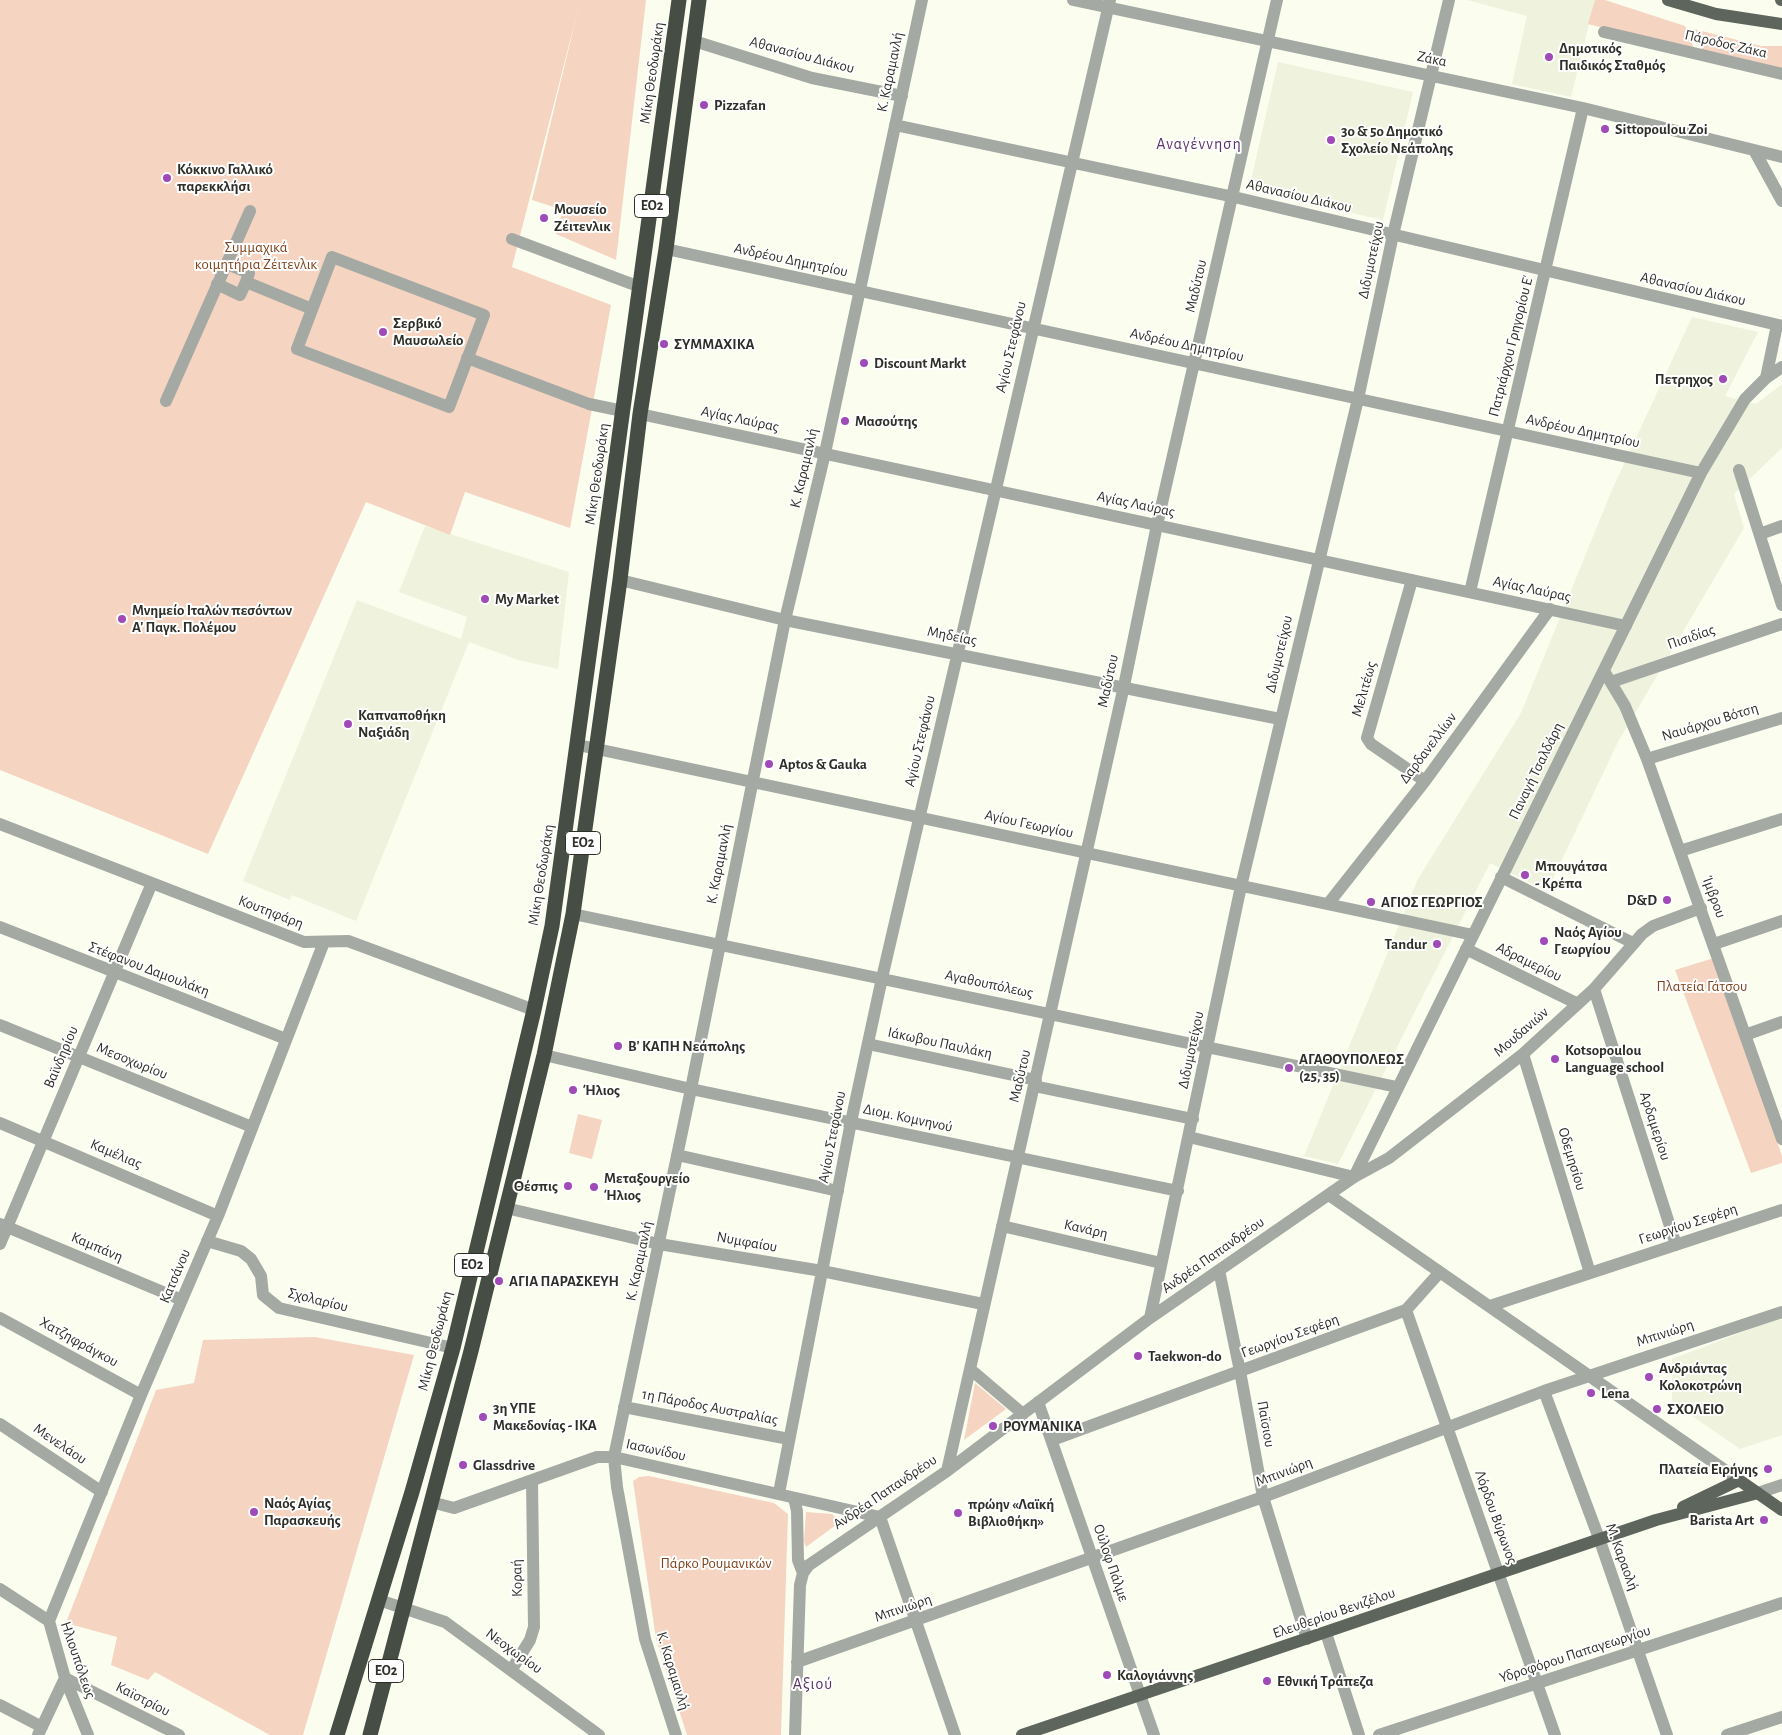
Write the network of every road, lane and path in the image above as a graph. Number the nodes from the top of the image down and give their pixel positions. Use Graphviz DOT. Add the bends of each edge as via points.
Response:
graph roads {
  1 [pos="680,0"];
  2 [pos="699,0"];
  3 [pos="922,0"];
  4 [pos="1073,0"];
  5 [pos="1277,0"];
  6 [pos="1449,0"];
  7 [pos="1668,0"];
  8 [pos="1109,4"];
  9 [pos="1782,24"];
  10 [pos="1604,32"];
  11 [pos="694,40"];
  12 [pos="1268,41"];
  13 [pos="1782,74"];
  14 [pos="1431,76"];
  15 [pos="902,96"];
  16 [pos="1584,108"];
  17 [pos="895,125"];
  18 [pos="1754,150"];
  19 [pos="1782,157"];
  20 [pos="1072,162"];
  21 [pos="1234,197"];
  22 [pos="1782,201"];
  23 [pos="250,211"];
  24 [pos="1393,235"];
  25 [pos="512,239"];
  26 [pos="666,249"];
  27 [pos="227,264"];
  28 [pos="1546,271"];
  29 [pos="246,282"];
  30 [pos="218,284"];
  31 [pos="640,287"];
  32 [pos="858,291"];
  33 [pos="312,309"];
  34 [pos="1780,326"];
  35 [pos="1032,328"];
  36 [pos="467,358"];
  37 [pos="1195,364"];
  38 [pos="1782,367"];
  39 [pos="1766,378"];
  40 [pos="1358,399"];
  41 [pos="166,401"];
  42 [pos="623,411"];
  43 [pos="640,414"];
  44 [pos="1507,431"];
  45 [pos="825,453"];
  46 [pos="1739,470"];
  47 [pos="1701,472"];
  48 [pos="995,490"];
  49 [pos="1157,525"];
  50 [pos="1782,526"];
  51 [pos="1760,534"];
  52 [pos="1318,560"];
  53 [pos="620,580"];
  54 [pos="1412,580"];
  55 [pos="1470,592"];
  56 [pos="1782,606"];
  57 [pos="1550,610"];
  58 [pos="785,620"];
  59 [pos="1782,624"];
  60 [pos="1626,626"];
  61 [pos="957,653"];
  62 [pos="1604,671"];
  63 [pos="1611,682"];
  64 [pos="1124,686"];
  65 [pos="1782,718"];
  66 [pos="1280,719"];
  67 [pos="578,746"];
  68 [pos="596,749"];
  69 [pos="1647,758"];
  70 [pos="1425,781"];
  71 [pos="752,782"];
  72 [pos="918,818"];
  73 [pos="1782,819"];
  74 [pos="0,824"];
  75 [pos="1680,851"];
  76 [pos="1086,853"];
  77 [pos="1501,877"];
  78 [pos="152,883"];
  79 [pos="1241,886"];
  80 [pos="1328,904"];
  81 [pos="1701,908"];
  82 [pos="574,914"];
  83 [pos="1782,921"];
  84 [pos="0,927"];
  85 [pos="1473,935"];
  86 [pos="324,942"];
  87 [pos="1633,942"];
  88 [pos="719,944"];
  89 [pos="1714,944"];
  90 [pos="1466,949"];
  91 [pos="114,974"];
  92 [pos="882,978"];
  93 [pos="1594,989"];
  94 [pos="1578,1004"];
  95 [pos="534,1010"];
  96 [pos="1051,1014"];
  97 [pos="1782,1022"];
  98 [pos="0,1025"];
  99 [pos="1745,1035"];
  100 [pos="286,1039"];
  101 [pos="868,1044"];
  102 [pos="1208,1047"];
  103 [pos="1522,1054"];
  104 [pos="544,1055"];
  105 [pos="79,1057"];
  106 [pos="1035,1083"];
  107 [pos="1397,1087"];
  108 [pos="691,1089"];
  109 [pos="1778,1118"];
  110 [pos="1193,1119"];
  111 [pos="851,1122"];
  112 [pos="0,1123"];
  113 [pos="252,1127"];
  114 [pos="1188,1137"];
  115 [pos="1782,1139"];
  116 [pos="43,1141"];
  117 [pos="677,1156"];
  118 [pos="1018,1157"];
  119 [pos="1354,1177"];
  120 [pos="1178,1190"];
  121 [pos="838,1191"];
  122 [pos="1329,1195"];
  123 [pos="506,1208"];
  124 [pos="1782,1210"];
  125 [pos="218,1216"];
  126 [pos="3,1225"];
  127 [pos="1002,1226"];
  128 [pos="207,1242"];
  129 [pos="0,1244"];
  130 [pos="659,1244"];
  131 [pos="1676,1245"];
  132 [pos="1161,1263"];
  133 [pos="1219,1270"];
  134 [pos="822,1271"];
  135 [pos="1440,1272"];
  136 [pos="1590,1273"];
  137 [pos="182,1300"];
  138 [pos="983,1304"];
  139 [pos="1490,1306"];
  140 [pos="1406,1310"];
  141 [pos="1782,1312"];
  142 [pos="0,1318"];
  143 [pos="1150,1318"];
  144 [pos="453,1348"];
  145 [pos="970,1369"];
  146 [pos="1240,1371"];
  147 [pos="1590,1376"];
  148 [pos="1544,1391"];
  149 [pos="141,1395"];
  150 [pos="1038,1402"];
  151 [pos="624,1406"];
  152 [pos="1023,1414"];
  153 [pos="0,1425"];
  154 [pos="1447,1427"];
  155 [pos="789,1439"];
  156 [pos="1052,1440"];
  157 [pos="614,1457"];
  158 [pos="946,1471"];
  159 [pos="1739,1480"];
  160 [pos="532,1481"];
  161 [pos="1782,1485"];
  162 [pos="102,1492"];
  163 [pos="1758,1493"];
  164 [pos="778,1494"];
  165 [pos="1262,1497"];
  166 [pos="794,1498"];
  167 [pos="431,1502"];
  168 [pos="1782,1510"];
  169 [pos="880,1517"];
  170 [pos="1656,1520"];
  171 [pos="1600,1541"];
  172 [pos="1093,1559"];
  173 [pos="803,1573"];
  174 [pos="1500,1574"];
  175 [pos="0,1588"];
  176 [pos="379,1600"];
  177 [pos="1782,1603"];
  178 [pos="403,1607"];
  179 [pos="49,1621"];
  180 [pos="916,1621"];
  181 [pos="1326,1633"];
  182 [pos="1307,1639"];
  183 [pos="1638,1650"];
  184 [pos="797,1662"];
  185 [pos="512,1669"];
  186 [pos="65,1678"];
  187 [pos="1537,1683"];
  188 [pos="1140,1695"];
  189 [pos="0,1705"];
  190 [pos="1782,1717"];
  191 [pos="40,1731"];
  192 [pos="88,1735"];
  193 [pos="179,1735"];
  194 [pos="337,1735"];
  195 [pos="370,1735"];
  196 [pos="599,1735"];
  197 [pos="676,1735"];
  198 [pos="795,1735"];
  199 [pos="955,1735"];
  200 [pos="1022,1735"];
  201 [pos="1154,1735"];
  202 [pos="1359,1735"];
  203 [pos="1379,1735"];
  204 [pos="1555,1735"];
  205 [pos="1667,1735"];
  206 [pos="1727,1735"];
  1 -- 31 [label="highway, Μίκη Θεοδωράκη / ΕΟ2"];
  2 -- 11 [label="highway, ΕΟ2"];
  3 -- 15 [label="street, Κ. Καραμανλή"];
  4 -- 8 [label="street, Ζάκα"];
  5 -- 12 [label="street, Μαδύτου"];
  6 -- 14 [label="street, Διδυμοτείχου"];
  7 -- 9 [label="main road" via="1716,14"];
  8 -- 12 [label="street, Ζάκα"];
  8 -- 20 [label="street, Αγίου Στεφάνου"];
  10 -- 13 [label="street, Πάροδος Ζάκα"];
  11 -- 15 [label="street, Αθανασίου Διάκου" via="812,78"];
  11 -- 26 [label="highway, ΕΟ2"];
  12 -- 14 [label="street, Ζάκα"];
  12 -- 21 [label="street, Μαδύτου"];
  14 -- 16 [label="street, Ζάκα"];
  14 -- 24 [label="street, Διδυμοτείχου"];
  15 -- 17 [label="street, Κ. Καραμανλή"];
  16 -- 18 [label="street, Ζάκα"];
  16 -- 28 [label="street, Πατριάρχου Γρηγορίου Ε'"];
  17 -- 20 [label="street, Αθανασίου Διάκου"];
  17 -- 32 [label="street, Κ. Καραμανλή"];
  18 -- 19 [label="street, Ζάκα"];
  18 -- 22 [label="street"];
  20 -- 21 [label="street, Αθανασίου Διάκου"];
  20 -- 35 [label="street, Αγίου Στεφάνου"];
  21 -- 24 [label="street, Αθανασίου Διάκου"];
  21 -- 37 [label="street, Μαδύτου"];
  23 -- 27 [label="street"];
  24 -- 28 [label="street, Αθανασίου Διάκου"];
  24 -- 40 [label="street, Διδυμοτείχου"];
  25 -- 31 [label="street"];
  26 -- 32 [label="street, Ανδρέου Δημητρίου"];
  26 -- 43 [label="highway, ΕΟ2"];
  27 -- 29 [label="street" via="250,274"];
  27 -- 30 [label="street"];
  28 -- 34 [label="street, Αθανασίου Διάκου"];
  28 -- 44 [label="street, Πατριάρχου Γρηγορίου Ε'"];
  29 -- 30 [label="street" via="240,295"];
  29 -- 33 [label="street"];
  30 -- 41 [label="street"];
  31 -- 42 [label="highway, Μίκη Θεοδωράκη / ΕΟ2"];
  32 -- 35 [label="street, Ανδρέου Δημητρίου"];
  32 -- 45 [label="street, Κ. Καραμανλή"];
  33 -- 36 [label="street" via="297,349 449,406"];
  33 -- 36 [label="street" via="332,257 484,315"];
  34 -- 39 [label="street"];
  35 -- 37 [label="street, Ανδρέου Δημητρίου"];
  35 -- 48 [label="street, Αγίου Στεφάνου"];
  36 -- 42 [label="street" via="589,404"];
  37 -- 40 [label="street, Ανδρέου Δημητρίου"];
  37 -- 49 [label="street, Μαδύτου"];
  38 -- 39 [label="street, Παναγή Τσαλδάρη"];
  39 -- 47 [label="street, Παναγή Τσαλδάρη" via="1737,410"];
  40 -- 44 [label="street, Ανδρέου Δημητρίου"];
  40 -- 52 [label="street, Διδυμοτείχου"];
  42 -- 67 [label="highway, Μίκη Θεοδωράκη / ΕΟ2"];
  43 -- 45 [label="street, Αγίας Λαύρας"];
  43 -- 53 [label="highway, ΕΟ2"];
  44 -- 47 [label="street, Ανδρέου Δημητρίου"];
  44 -- 55 [label="street, Πατριάρχου Γρηγορίου Ε'"];
  45 -- 48 [label="street, Αγίας Λαύρας"];
  45 -- 58 [label="street, Κ. Καραμανλή"];
  46 -- 51 [label="street"];
  47 -- 60 [label="street, Παναγή Τσαλδάρη"];
  48 -- 49 [label="street, Αγίας Λαύρας"];
  48 -- 61 [label="street, Αγίου Στεφάνου"];
  49 -- 52 [label="street, Αγίας Λαύρας"];
  49 -- 64 [label="street, Μαδύτου"];
  50 -- 51 [label="street"];
  51 -- 56 [label="street"];
  52 -- 54 [label="street, Αγίας Λαύρας"];
  52 -- 66 [label="street, Διδυμοτείχου"];
  53 -- 58 [label="street, Μηδείας"];
  53 -- 68 [label="highway, ΕΟ2"];
  54 -- 55 [label="street, Αγίας Λαύρας"];
  54 -- 70 [label="street, Μελιτέως" via="1367,738"];
  55 -- 57 [label="street, Αγίας Λαύρας"];
  57 -- 60 [label="street, Αγίας Λαύρας"];
  57 -- 70 [label="street, Δαρδανελλίων"];
  58 -- 61 [label="street, Μηδείας"];
  58 -- 71 [label="street, Κ. Καραμανλή"];
  59 -- 63 [label="street, Πισιδίας"];
  60 -- 62 [label="street, Παναγή Τσαλδάρη"];
  61 -- 64 [label="street, Μηδείας"];
  61 -- 72 [label="street, Αγίου Στεφάνου"];
  62 -- 63 [label="street, Ίμβρου"];
  62 -- 77 [label="street, Παναγή Τσαλδάρη"];
  63 -- 69 [label="street, Ίμβρου"];
  64 -- 66 [label="street, Μηδείας"];
  64 -- 76 [label="street, Μαδύτου"];
  65 -- 69 [label="street, Ναυάρχου Βότση"];
  66 -- 79 [label="street, Διδυμοτείχου"];
  67 -- 68 [label="street, Αγίου Γεωργίου"];
  67 -- 95 [label="highway, Μίκη Θεοδωράκη / ΕΟ2" via="552,926"];
  68 -- 71 [label="street, Αγίου Γεωργίου"];
  68 -- 82 [label="highway, ΕΟ2"];
  69 -- 75 [label="street, Ίμβρου"];
  70 -- 80 [label="street, Δαρδανελλίων"];
  71 -- 72 [label="street, Αγίου Γεωργίου"];
  71 -- 88 [label="street, Κ. Καραμανλή"];
  72 -- 76 [label="street, Αγίου Γεωργίου"];
  72 -- 92 [label="street, Αγίου Στεφάνου"];
  73 -- 75 [label="street"];
  74 -- 78 [label="street, Κουτηφάρη"];
  75 -- 81 [label="street, Ίμβρου"];
  76 -- 79 [label="street, Αγίου Γεωργίου"];
  76 -- 96 [label="street, Μαδύτου"];
  77 -- 85 [label="street, Παναγή Τσαλδάρη"];
  77 -- 87 [label="street"];
  78 -- 86 [label="street, Κουτηφάρη" via="304,942"];
  78 -- 91 [label="street, Βαϊνδηρίου"];
  79 -- 80 [label="street, Αγίου Γεωργίου"];
  79 -- 102 [label="street, Διδυμοτείχου"];
  80 -- 85 [label="street, Αγίου Γεωργίου"];
  81 -- 87 [label="street, Μουδανιών" via="1653,926"];
  81 -- 89 [label="street, Ίμβρου"];
  82 -- 88 [label="street, Αγαθουπόλεως"];
  82 -- 104 [label="highway, ΕΟ2"];
  83 -- 89 [label="street"];
  84 -- 91 [label="street, Στέφανου Δαμουλάκη"];
  85 -- 90 [label="street, Παναγή Τσαλδάρη"];
  86 -- 95 [label="street, Κουτηφάρη" via="348,941"];
  86 -- 100 [label="street, Κατσάνου"];
  87 -- 93 [label="street, Μουδανιών"];
  88 -- 92 [label="street, Αγαθουπόλεως"];
  88 -- 108 [label="street, Κ. Καραμανλή"];
  89 -- 99 [label="street, Ίμβρου"];
  90 -- 94 [label="street, Αδραμερίου"];
  90 -- 107 [label="street, Παναγή Τσαλδάρη"];
  91 -- 100 [label="street, Στέφανου Δαμουλάκη"];
  91 -- 105 [label="street, Βαϊνδηρίου"];
  92 -- 96 [label="street, Αγαθουπόλεως"];
  92 -- 101 [label="street, Αγίου Στεφάνου"];
  93 -- 94 [label="street, Μουδανιών"];
  93 -- 131 [label="street, Αρδαμερίου"];
  94 -- 103 [label="street, Μουδανιών"];
  95 -- 144 [label="highway, Μίκη Θεοδωράκη / ΕΟ2"];
  96 -- 102 [label="street, Αγαθουπόλεως"];
  96 -- 106 [label="street, Μαδύτου"];
  97 -- 99 [label="street"];
  98 -- 105 [label="street, Μεσοχωρίου"];
  99 -- 109 [label="street, Ίμβρου"];
  100 -- 113 [label="street, Κατσάνου"];
  101 -- 106 [label="street, Ιάκωβου Παυλάκη"];
  101 -- 111 [label="street, Αγίου Στεφάνου"];
  102 -- 107 [label="street, Αγαθουπόλεως"];
  102 -- 110 [label="street, Διδυμοτείχου"];
  103 -- 119 [label="street, Μουδανιών" via="1389,1158"];
  103 -- 136 [label="street, Οδεμησίου"];
  104 -- 108 [label="street, Διομ. Κομνηνού"];
  104 -- 123 [label="highway, ΕΟ2"];
  105 -- 113 [label="street, Μεσοχωρίου"];
  105 -- 116 [label="street, Βαϊνδηρίου"];
  106 -- 110 [label="street, Ιάκωβου Παυλάκη"];
  106 -- 118 [label="street, Μαδύτου"];
  107 -- 119 [label="street, Παναγή Τσαλδάρη"];
  108 -- 111 [label="street, Διομ. Κομνηνού"];
  108 -- 117 [label="street, Κ. Καραμανλή"];
  109 -- 115 [label="street, Ίμβρου"];
  110 -- 114 [label="street, Διδυμοτείχου"];
  111 -- 118 [label="street, Διομ. Κομνηνού"];
  111 -- 121 [label="street, Αγίου Στεφάνου"];
  112 -- 116 [label="street, Καμέλιας"];
  113 -- 125 [label="street, Κατσάνου"];
  114 -- 119 [label="street"];
  114 -- 120 [label="street, Διδυμοτείχου"];
  116 -- 125 [label="street, Καμέλιας"];
  116 -- 126 [label="street, Βαϊνδηρίου"];
  117 -- 121 [label="street"];
  117 -- 130 [label="street, Κ. Καραμανλή"];
  118 -- 120 [label="street, Διομ. Κομνηνού"];
  118 -- 127 [label="street, Μαδύτου"];
  119 -- 122 [label="street, Παναγή Τσαλδάρη"];
  120 -- 132 [label="street, Διδυμοτείχου"];
  121 -- 134 [label="street, Αγίου Στεφάνου"];
  122 -- 133 [label="street, Ανδρέα Παπανδρέου"];
  122 -- 135 [label="street"];
  123 -- 130 [label="street, Νυμφαίου"];
  123 -- 167 [label="highway, ΕΟ2"];
  124 -- 131 [label="street, Γεωργίου Σεφέρη"];
  125 -- 128 [label="street, Κατσάνου"];
  126 -- 129 [label="street, Βαϊνδηρίου"];
  126 -- 137 [label="street, Καμπάνη"];
  127 -- 132 [label="street, Κανάρη"];
  127 -- 138 [label="street, Μαδύτου"];
  128 -- 137 [label="street, Κατσάνου"];
  128 -- 144 [label="street, Σχολαρίου" via="241,1252 251,1260 261,1276 263,1295 279,1308"];
  130 -- 134 [label="street, Νυμφαίου"];
  130 -- 151 [label="street, Κ. Καραμανλή"];
  131 -- 136 [label="street, Γεωργίου Σεφέρη"];
  132 -- 143 [label="street, Διδυμοτείχου"];
  133 -- 143 [label="street, Ανδρέα Παπανδρέου"];
  133 -- 146 [label="street, Παϊσιου"];
  134 -- 138 [label="street, Νυμφαίου"];
  134 -- 155 [label="street, Αγίου Στεφάνου"];
  135 -- 139 [label="street"];
  135 -- 140 [label="street, Γεωργίου Σεφέρη"];
  136 -- 139 [label="street, Γεωργίου Σεφέρη"];
  137 -- 149 [label="street, Κατσάνου"];
  138 -- 145 [label="street, Μαδύτου"];
  139 -- 147 [label="street"];
  140 -- 146 [label="street, Γεωργίου Σεφέρη"];
  140 -- 154 [label="street, Λόρδου Βύρωνος"];
  141 -- 147 [label="street, Μπινιώρη"];
  142 -- 149 [label="street, Χατζηφράγκου"];
  143 -- 150 [label="street, Ανδρέα Παπανδρέου"];
  144 -- 176 [label="highway, Μίκη Θεοδωράκη / ΕΟ2"];
  145 -- 152 [label="street"];
  145 -- 158 [label="street, Μαδύτου"];
  146 -- 156 [label="street, Γεωργίου Σεφέρη"];
  146 -- 165 [label="street, Παϊσιου"];
  147 -- 148 [label="street, Μπινιώρη"];
  147 -- 159 [label="street"];
  148 -- 154 [label="street, Μπινιώρη"];
  148 -- 171 [label="street, Μ. Καραολή"];
  149 -- 162 [label="street, Κατσάνου"];
  150 -- 152 [label="street, Ανδρέα Παπανδρέου"];
  150 -- 156 [label="street, Ούλοφ Πάλμε"];
  151 -- 155 [label="street, 1η Πάροδος Αυστραλίας"];
  151 -- 157 [label="street, Κ. Καραμανλή"];
  152 -- 158 [label="street, Ανδρέα Παπανδρέου"];
  153 -- 162 [label="street, Μενελάου"];
  154 -- 165 [label="street, Μπινιώρη"];
  154 -- 174 [label="street, Λόρδου Βύρωνος"];
  155 -- 164 [label="street, Αγίου Στεφάνου"];
  156 -- 172 [label="street, Ούλοφ Πάλμε"];
  157 -- 160 [label="street, Ιασωνίδου" via="598,1456"];
  157 -- 164 [label="street, Ιασωνίδου"];
  157 -- 197 [label="street, Κ. Καραμανλή" via="645,1639"];
  158 -- 169 [label="street, Ανδρέα Παπανδρέου"];
  159 -- 163 [label="main road"];
  159 -- 170 [label="main road, Ελευθερίου Βενιζέλου"];
  160 -- 167 [label="street, Ιασωνίδου" via="454,1508"];
  160 -- 185 [label="street, Κοραή" via="534,1627"];
  161 -- 163 [label="street, Ελευθερίου Βενιζέλου"];
  162 -- 179 [label="street, Κατσάνου"];
  163 -- 168 [label="main road"];
  163 -- 170 [label="main road, Ελευθερίου Βενιζέλου"];
  164 -- 166 [label="street, Ιασωνίδου"];
  165 -- 172 [label="street, Μπινιώρη"];
  165 -- 182 [label="street, Παϊσιου"];
  166 -- 169 [label="street, Ιασωνίδου"];
  166 -- 173 [label="street" via="798,1560"];
  167 -- 178 [label="highway, ΕΟ2"];
  169 -- 173 [label="street, Ανδρέα Παπανδρέου" via="826,1552"];
  169 -- 180 [label="street"];
  170 -- 171 [label="main road, Ελευθερίου Βενιζέλου"];
  171 -- 174 [label="main road, Ελευθερίου Βενιζέλου"];
  171 -- 183 [label="street, Μ. Καραολή"];
  172 -- 180 [label="street, Μπινιώρη"];
  172 -- 188 [label="street, Ούλοφ Πάλμε"];
  173 -- 184 [label="street"];
  174 -- 181 [label="main road, Ελευθερίου Βενιζέλου"];
  174 -- 187 [label="street, Λόρδου Βύρωνος"];
  175 -- 179 [label="street, Ηλιουπόλεως"];
  176 -- 178 [label="street, Νεοχωρίου"];
  176 -- 194 [label="highway, Μίκη Θεοδωράκη / ΕΟ2"];
  177 -- 183 [label="street, Υδροφόρου Παπαγεωργίου"];
  178 -- 185 [label="street, Νεοχωρίου" via="445,1622"];
  178 -- 195 [label="highway, ΕΟ2"];
  179 -- 186 [label="street, Ηλιουπόλεως"];
  180 -- 184 [label="street, Μπινιώρη"];
  180 -- 199 [label="street"];
  181 -- 182 [label="main road, Ελευθερίου Βενιζέλου"];
  181 -- 202 [label="street"];
  182 -- 188 [label="main road, Ελευθερίου Βενιζέλου"];
  183 -- 187 [label="street, Υδροφόρου Παπαγεωργίου"];
  183 -- 205 [label="street, Μ. Καραολή"];
  184 -- 198 [label="street"];
  185 -- 196 [label="street, Νεοχωρίου"];
  186 -- 191 [label="street"];
  186 -- 192 [label="street, Ηλιουπόλεως"];
  186 -- 193 [label="street, Καϊστρίου"];
  187 -- 203 [label="street, Υδροφόρου Παπαγεωργίου"];
  187 -- 204 [label="street, Λόρδου Βύρωνος"];
  188 -- 200 [label="main road, Ελευθερίου Βενιζέλου"];
  188 -- 201 [label="street, Ούλοφ Πάλμε"];
  189 -- 191 [label="street"];
  190 -- 206 [label="street"];
}
